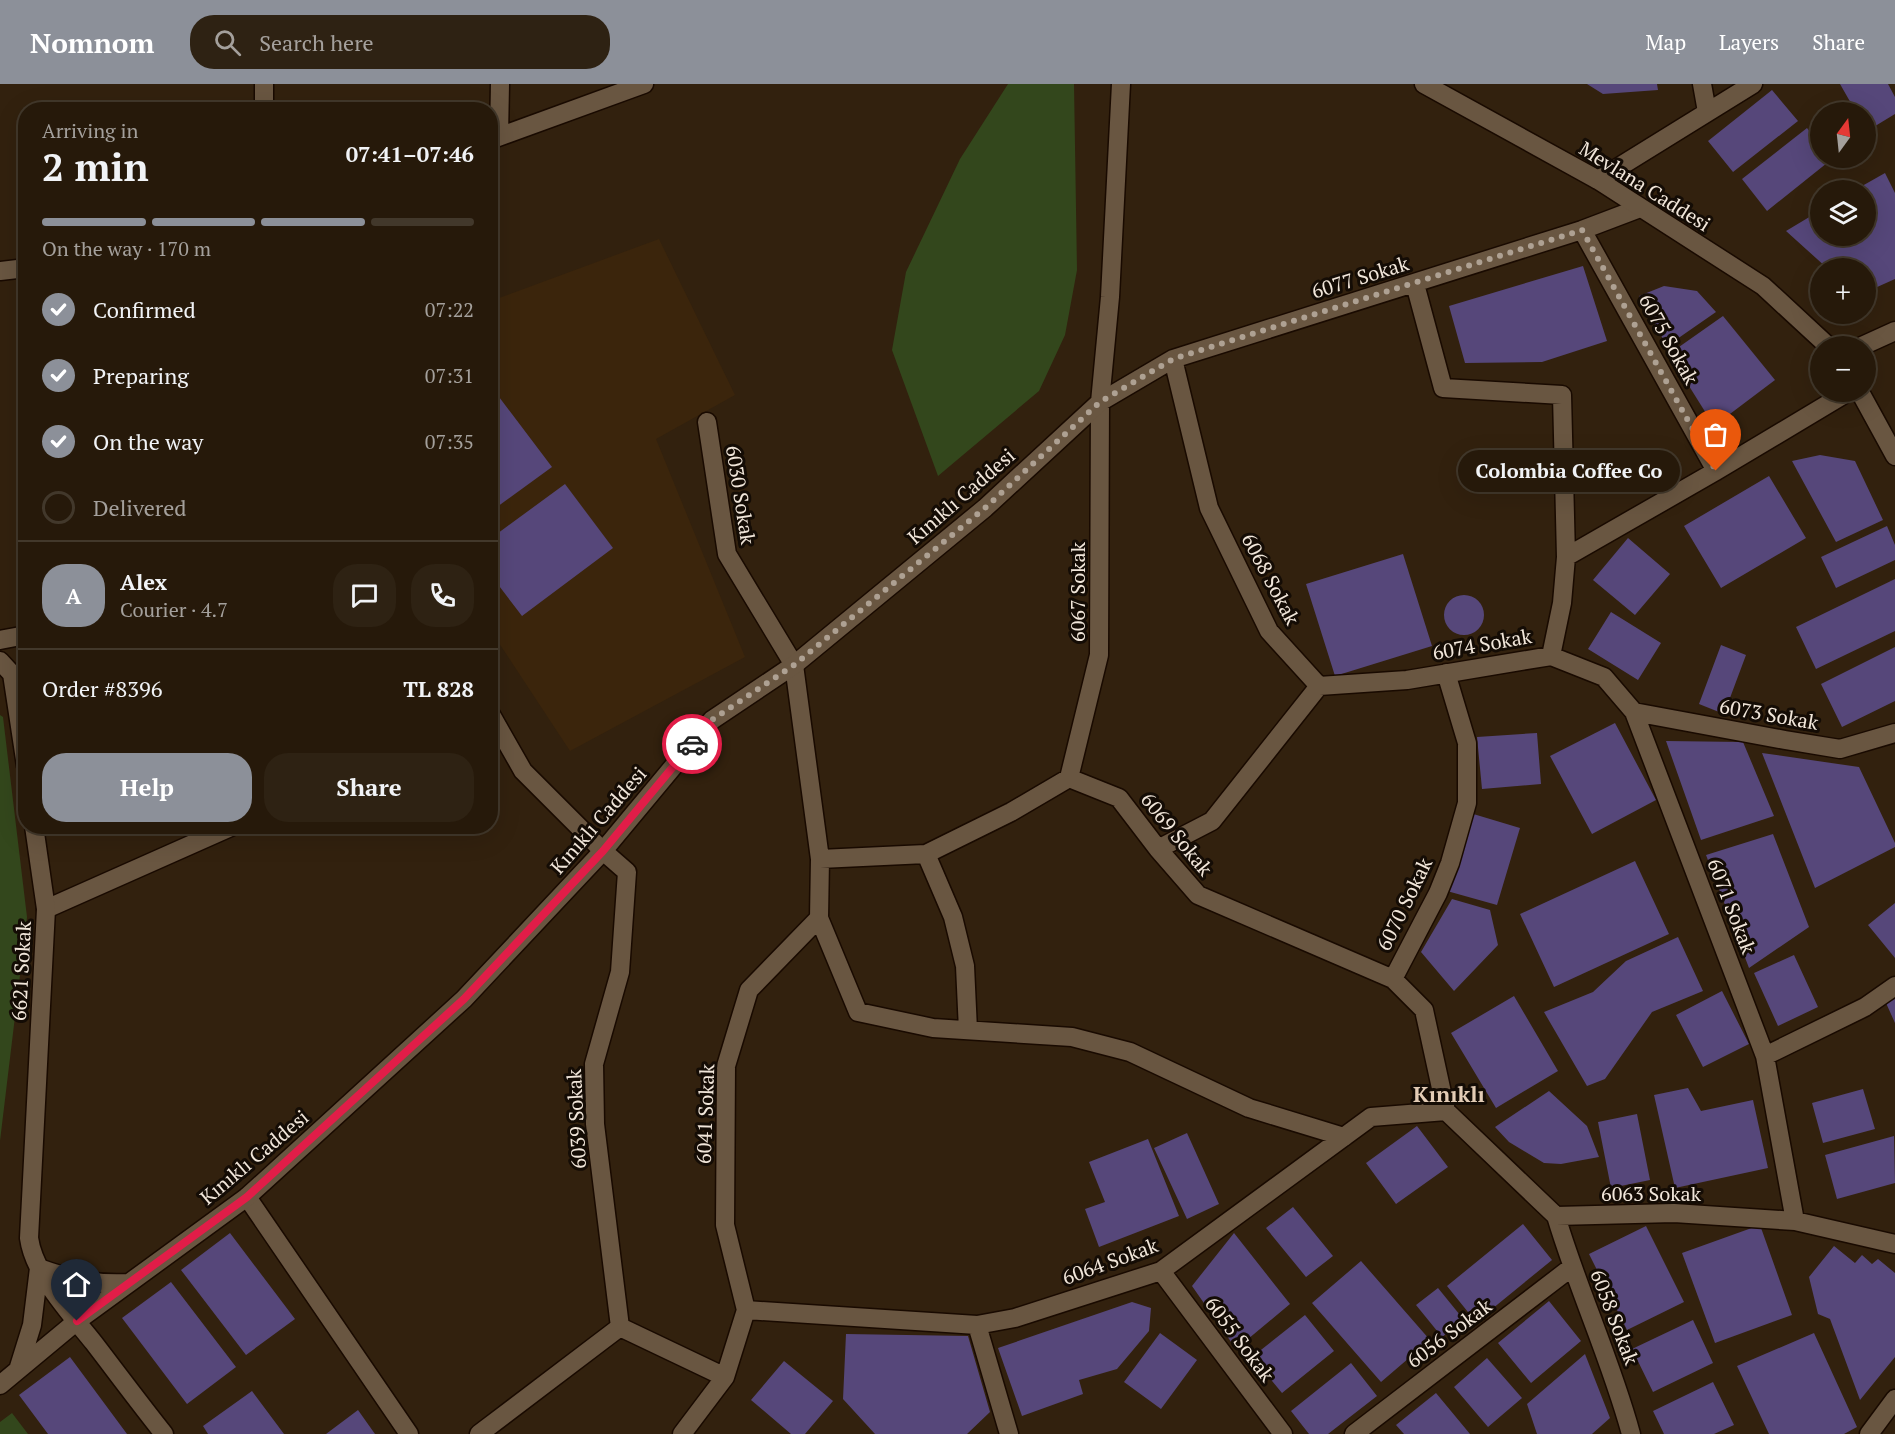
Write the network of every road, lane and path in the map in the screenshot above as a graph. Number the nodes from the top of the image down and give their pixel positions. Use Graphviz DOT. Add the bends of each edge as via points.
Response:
graph roads {
  1 [pos="264,84"];
  2 [pos="500,84"];
  3 [pos="644,84"];
  4 [pos="1121,84"];
  5 [pos="1424,84"];
  6 [pos="1702,84"];
  7 [pos="1753,84"];
  8 [pos="264,102"];
  9 [pos="498,106"];
  10 [pos="1707,112"];
  11 [pos="498,137"];
  12 [pos="1598,180"];
  13 [pos="1640,208"];
  14 [pos="1582,230"];
  15 [pos="18,268"];
  16 [pos="0,271"];
  17 [pos="1415,284"];
  18 [pos="1895,331"];
  19 [pos="1817,336"];
  20 [pos="1876,340"];
  21 [pos="1173,359"];
  22 [pos="1100,402"];
  23 [pos="1831,402"];
  24 [pos="1865,402"];
  25 [pos="707,422"];
  26 [pos="1895,456"];
  27 [pos="1716,471"];
  28 [pos="1566,557"];
  29 [pos="18,636"];
  30 [pos="0,640"];
  31 [pos="1551,656"];
  32 [pos="0,661"];
  33 [pos="794,665"];
  34 [pos="1446,673"];
  35 [pos="1319,686"];
  36 [pos="1634,712"];
  37 [pos="18,714"];
  38 [pos="498,727"];
  39 [pos="1895,733"];
  40 [pos="1069,778"];
  41 [pos="35,834"];
  42 [pos="215,834"];
  43 [pos="1158,849"];
  44 [pos="603,851"];
  45 [pos="926,854"];
  46 [pos="820,859"];
  47 [pos="46,909"];
  48 [pos="819,918"];
  49 [pos="1393,979"];
  50 [pos="1895,986"];
  51 [pos="968,1030"];
  52 [pos="1764,1056"];
  53 [pos="1446,1111"];
  54 [pos="1344,1137"];
  55 [pos="247,1197"];
  56 [pos="1556,1216"];
  57 [pos="1795,1221"];
  58 [pos="1895,1244"];
  59 [pos="1572,1267"];
  60 [pos="39,1268"];
  61 [pos="1161,1271"];
  62 [pos="129,1283"];
  63 [pos="746,1310"];
  64 [pos="77,1321"];
  65 [pos="977,1325"];
  66 [pos="620,1327"];
  67 [pos="16,1372"];
  68 [pos="725,1377"];
  69 [pos="0,1385"];
  70 [pos="1895,1399"];
  71 [pos="164,1434"];
  72 [pos="409,1434"];
  73 [pos="479,1434"];
  74 [pos="681,1434"];
  75 [pos="1009,1434"];
  76 [pos="1283,1434"];
  77 [pos="1354,1434"];
  78 [pos="1631,1434"];
  79 [pos="1869,1434"];
  1 -- 8 [label="street"];
  2 -- 9 [label="street"];
  3 -- 11 [label="street"];
  4 -- 22 [label="street" via="1110,297"];
  5 -- 12 [label="street, Mevlana Caddesi"];
  6 -- 10 [label="street"];
  7 -- 10 [label="street"];
  10 -- 12 [label="street"];
  12 -- 13 [label="street, Mevlana Caddesi"];
  13 -- 14 [label="street, 6077 Sokak"];
  13 -- 19 [label="street, Mevlana Caddesi" via="1763,286"];
  14 -- 17 [label="street, 6077 Sokak"];
  14 -- 27 [label="street, 6075 Sokak"];
  15 -- 16 [label="street"];
  17 -- 21 [label="street, 6077 Sokak"];
  17 -- 28 [label="street, 6074 Sokak" via="1443,388 1562,395"];
  18 -- 20 [label="street"];
  21 -- 22 [label="street, 6077 Sokak"];
  21 -- 35 [label="street, 6068 Sokak" via="1209,508 1269,631"];
  22 -- 33 [label="street, Kınıklı Caddesi" via="985,508"];
  22 -- 40 [label="street, 6067 Sokak" via="1099,655"];
  23 -- 27 [label="street"];
  24 -- 26 [label="street"];
  25 -- 33 [label="street, 6030 Sokak" via="727,554"];
  27 -- 28 [label="street"];
  28 -- 31 [label="street, 6074 Sokak"];
  29 -- 30 [label="street"];
  31 -- 34 [label="street, 6074 Sokak"];
  31 -- 36 [label="street, 6071 Sokak" via="1604,677"];
  32 -- 37 [label="street" via="12,675"];
  33 -- 44 [label="street, Kınıklı Caddesi" via="712,720"];
  33 -- 46 [label="street"];
  34 -- 35 [label="street, 6074 Sokak"];
  34 -- 49 [label="street, 6070 Sokak" via="1467,743 1467,802 1438,893"];
  35 -- 43 [label="street" via="1212,821"];
  36 -- 39 [label="street, 6073 Sokak" via="1840,748"];
  36 -- 52 [label="street, 6071 Sokak"];
  38 -- 44 [label="street" via="524,771"];
  40 -- 43 [label="street, 6069 Sokak" via="1119,798"];
  40 -- 45 [label="street"];
  41 -- 47 [label="street, 6621 Sokak"];
  42 -- 47 [label="street"];
  43 -- 49 [label="street, 6069 Sokak" via="1198,895"];
  44 -- 55 [label="street, Kınıklı Caddesi" via="464,999"];
  44 -- 66 [label="street, 6039 Sokak" via="627,872 620,972 594,1064 595,1124"];
  45 -- 46 [label="street"];
  45 -- 51 [label="street" via="956,927 965,966"];
  46 -- 48 [label="street"];
  47 -- 60 [label="street, 6621 Sokak" via="29,1238"];
  48 -- 51 [label="street" via="858,1012 933,1028"];
  48 -- 63 [label="street, 6041 Sokak" via="749,990 726,1066 726,1225"];
  49 -- 53 [label="street, 6069 Sokak" via="1424,1010"];
  50 -- 52 [label="street" via="1865,1007"];
  51 -- 54 [label="street" via="1072,1036 1130,1052 1249,1108"];
  52 -- 57 [label="street, 6071 Sokak"];
  53 -- 54 [label="street, 6064 Sokak" via="1371,1117"];
  53 -- 56 [label="street"];
  54 -- 61 [label="street, 6064 Sokak"];
  55 -- 62 [label="street, Kınıklı Caddesi"];
  55 -- 72 [label="street"];
  56 -- 57 [label="street, 6063 Sokak" via="1674,1213"];
  56 -- 59 [label="street, 6058 Sokak"];
  57 -- 58 [label="street, 6063 Sokak"];
  59 -- 77 [label="street, 6056 Sokak"];
  59 -- 78 [label="street, 6058 Sokak" via="1619,1389"];
  60 -- 62 [label="street" via="90,1283"];
  60 -- 64 [label="street, 6621 Sokak"];
  60 -- 67 [label="street" via="32,1325"];
  61 -- 65 [label="street, 6064 Sokak" via="1015,1318"];
  61 -- 76 [label="street, 6055 Sokak"];
  62 -- 64 [label="street, Kınıklı Caddesi"];
  63 -- 65 [label="street, 6064 Sokak"];
  63 -- 68 [label="street"];
  64 -- 67 [label="street, Kınıklı Caddesi"];
  64 -- 71 [label="street, 6621 Sokak"];
  65 -- 75 [label="street"];
  66 -- 68 [label="street"];
  66 -- 73 [label="street"];
  67 -- 69 [label="street, Kınıklı Caddesi"];
  68 -- 74 [label="street"];
  70 -- 79 [label="street"];
}
